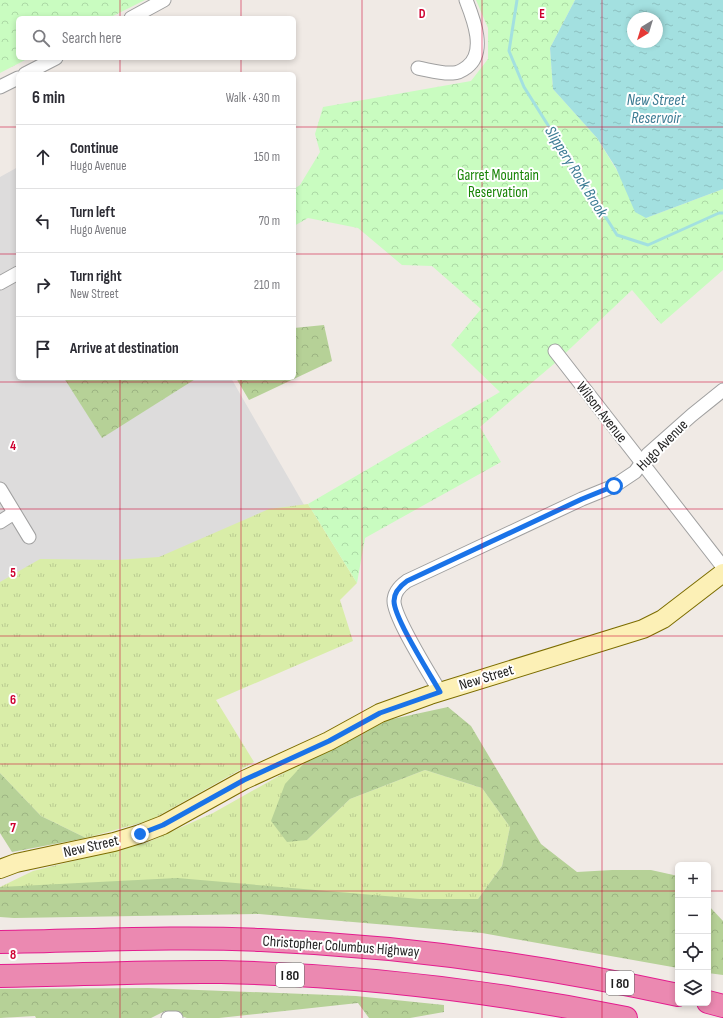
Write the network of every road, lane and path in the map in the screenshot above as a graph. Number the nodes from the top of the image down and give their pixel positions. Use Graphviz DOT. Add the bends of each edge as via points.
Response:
graph roads {
  1 [pos="164,0"];
  2 [pos="466,0"];
  3 [pos="135,16"];
  4 [pos="52,60"];
  5 [pos="418,68"];
  6 [pos="30,72"];
  7 [pos="16,79"];
  8 [pos="0,88"];
  9 [pos="16,274"];
  10 [pos="0,283"];
  11 [pos="555,352"];
  12 [pos="723,390"];
  13 [pos="642,463"];
  14 [pos="0,489"];
  15 [pos="14,513"];
  16 [pos="0,522"];
  17 [pos="29,537"];
  18 [pos="723,567"];
  19 [pos="723,573"];
  20 [pos="440,692"];
  21 [pos="0,869"];
  22 [pos="0,942"];
  23 [pos="562,972"];
  24 [pos="0,976"];
  25 [pos="675,985"];
  26 [pos="711,988"];
  27 [pos="723,990"];
  28 [pos="675,994"];
  29 [pos="711,1003"];
  30 [pos="723,1006"];
  31 [pos="168,1018"];
  32 [pos="176,1018"];
  33 [pos="626,1018"];
  1 -- 3 [label="street"];
  2 -- 5 [label="street" via="476,29 476,55 473,61 454,73"];
  4 -- 6 [label="street"];
  7 -- 8 [label="street"];
  9 -- 10 [label="street"];
  11 -- 13 [label="street, Wilson Avenue"];
  12 -- 13 [label="street, Hugo Avenue" via="648,454"];
  13 -- 18 [label="street, Wilson Avenue"];
  13 -- 20 [label="street, Hugo Avenue" via="635,472 614,486 575,502 402,585 394,602 397,613"];
  14 -- 15 [label="street"];
  15 -- 16 [label="street"];
  15 -- 17 [label="street"];
  19 -- 20 [label="street, New Street" via="663,619 643,629"];
  20 -- 21 [label="street, New Street" via="380,713 329,741 244,780 163,825 114,842 16,863"];
  22 -- 23 [label="highway, Christopher Columbus Highway / I 80" via="163,938 267,940 414,951"];
  23 -- 25 [label="highway"];
  23 -- 28 [label="highway, Christopher Columbus Highway / I 80"];
  24 -- 33 [label="highway, I 80" via="164,972 314,976 409,984 502,996"];
  26 -- 27 [label="highway"];
  29 -- 30 [label="highway"];
  31 -- 32 [label="street"];
}
